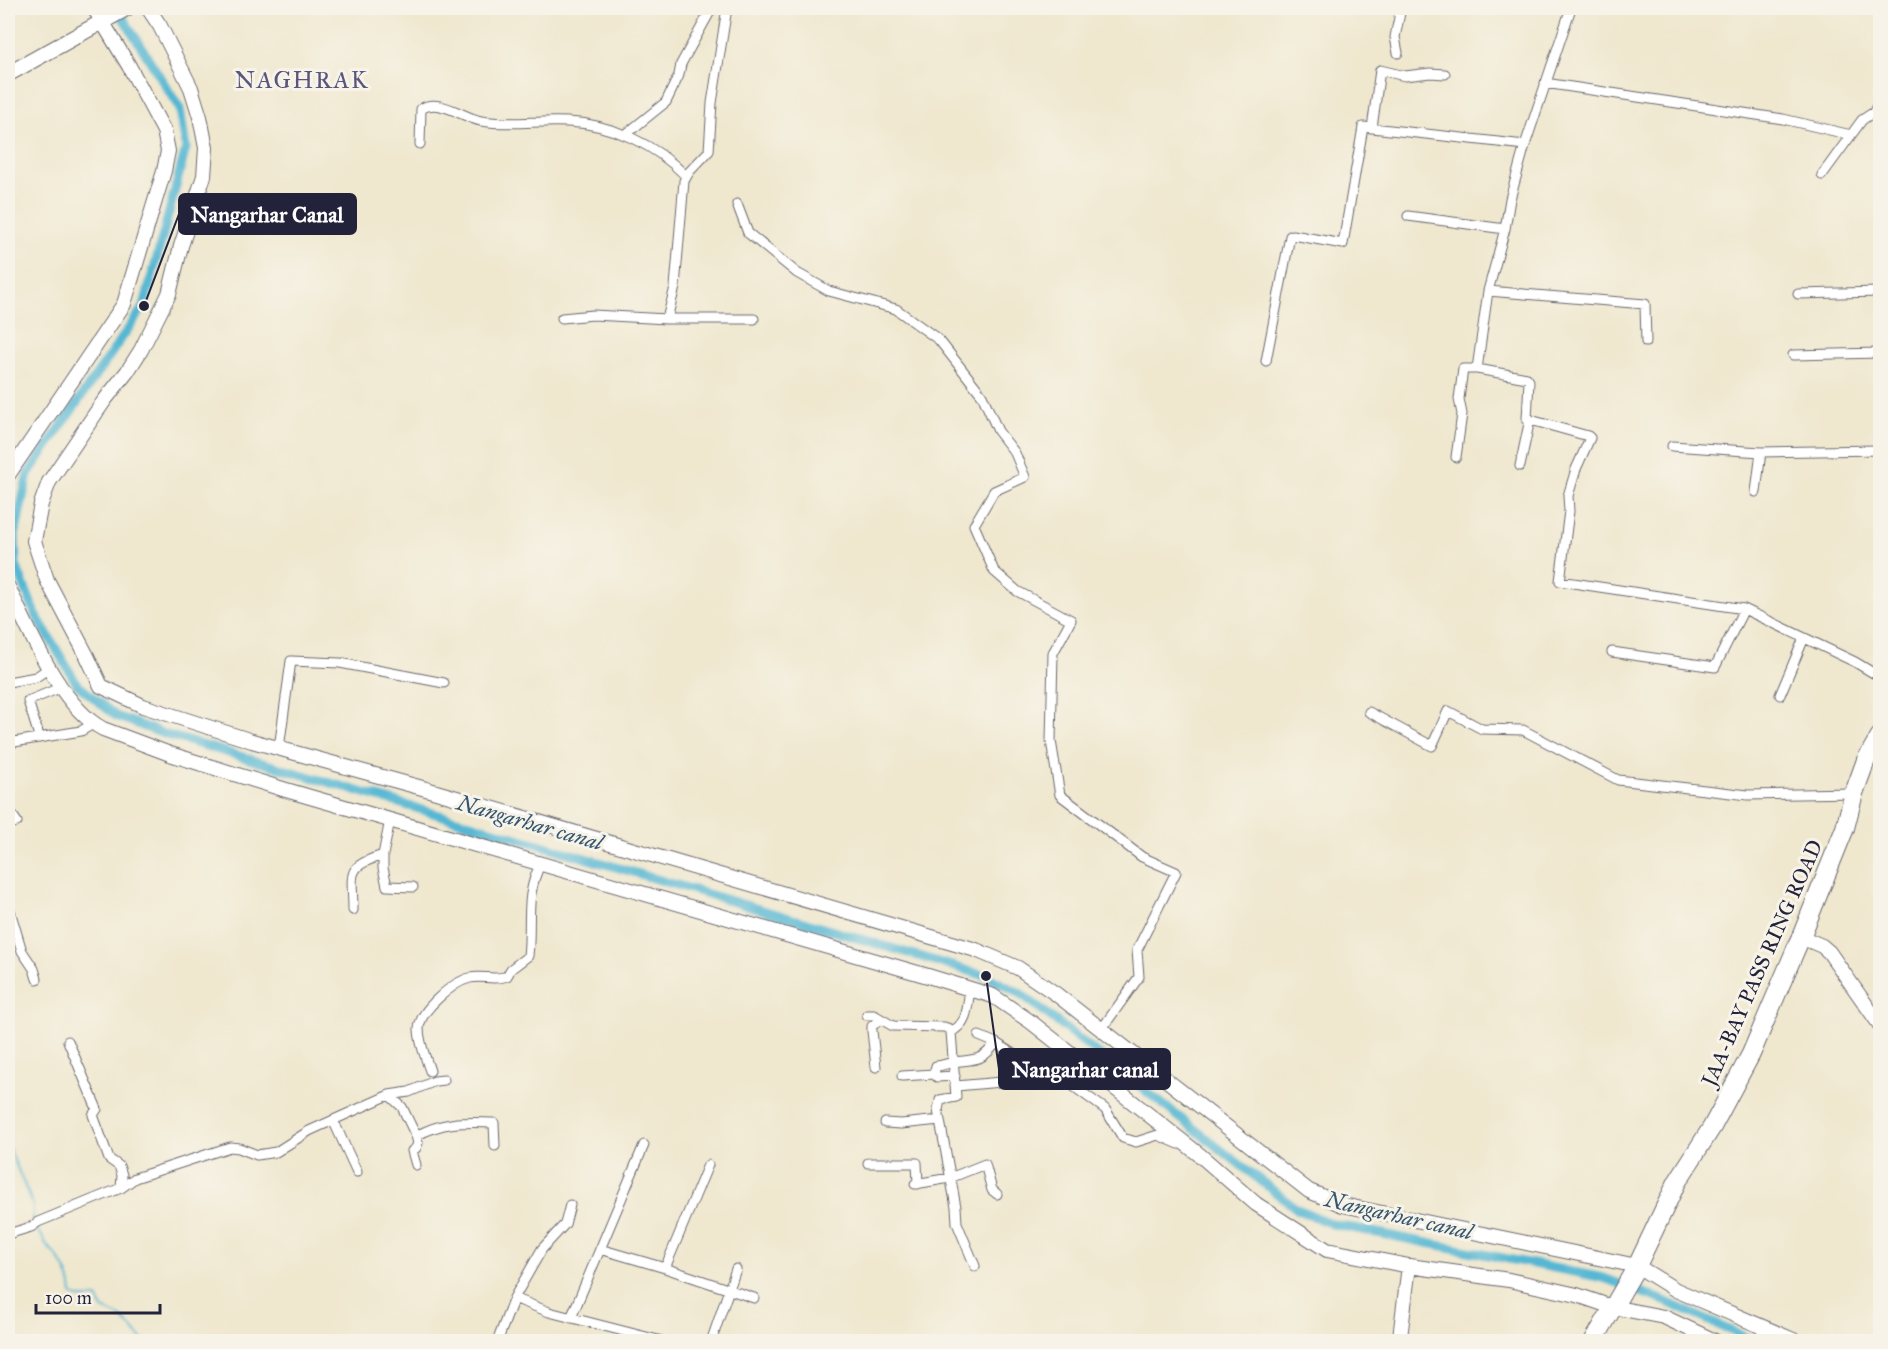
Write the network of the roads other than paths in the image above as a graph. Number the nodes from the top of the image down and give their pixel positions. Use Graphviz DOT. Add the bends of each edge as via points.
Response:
graph roads {
  1 [pos="94,8"];
  2 [pos="127,8"];
  3 [pos="148,8"];
  4 [pos="712,8"];
  5 [pos="728,8"];
  6 [pos="1401,8"];
  7 [pos="1571,8"];
  8 [pos="103,22"];
  9 [pos="1398,53"];
  10 [pos="8,74"];
  11 [pos="1445,74"];
  12 [pos="1545,83"];
  13 [pos="1881,99"];
  14 [pos="1372,128"];
  15 [pos="625,135"];
  16 [pos="1851,135"];
  17 [pos="420,144"];
  18 [pos="1525,145"];
  19 [pos="1822,175"];
  20 [pos="686,176"];
  21 [pos="737,204"];
  22 [pos="1408,216"];
  23 [pos="1505,229"];
  24 [pos="1488,291"];
  25 [pos="1881,292"];
  26 [pos="1798,294"];
  27 [pos="562,318"];
  28 [pos="667,319"];
  29 [pos="754,320"];
  30 [pos="1646,342"];
  31 [pos="1881,353"];
  32 [pos="1793,355"];
  33 [pos="1266,361"];
  34 [pos="1477,369"];
  35 [pos="1530,419"];
  36 [pos="1672,446"];
  37 [pos="1881,450"];
  38 [pos="1761,452"];
  39 [pos="1456,457"];
  40 [pos="1520,466"];
  41 [pos="8,476"];
  42 [pos="1756,492"];
  43 [pos="8,587"];
  44 [pos="1744,609"];
  45 [pos="1804,638"];
  46 [pos="1612,652"];
  47 [pos="49,668"];
  48 [pos="1881,677"];
  49 [pos="8,682"];
  50 [pos="444,683"];
  51 [pos="62,687"];
  52 [pos="1780,695"];
  53 [pos="1369,712"];
  54 [pos="93,724"];
  55 [pos="39,736"];
  56 [pos="1881,736"];
  57 [pos="8,743"];
  58 [pos="279,748"];
  59 [pos="1854,793"];
  60 [pos="8,800"];
  61 [pos="9,813"];
  62 [pos="390,820"];
  63 [pos="8,824"];
  64 [pos="383,855"];
  65 [pos="541,864"];
  66 [pos="412,887"];
  67 [pos="8,904"];
  68 [pos="353,910"];
  69 [pos="1801,937"];
  70 [pos="38,979"];
  71 [pos="970,988"];
  72 [pos="867,1015"];
  73 [pos="881,1019"];
  74 [pos="1881,1025"];
  75 [pos="1101,1030"];
  76 [pos="951,1032"];
  77 [pos="978,1035"];
  78 [pos="68,1041"];
  79 [pos="996,1043"];
  80 [pos="953,1062"];
  81 [pos="876,1066"];
  82 [pos="1035,1068"];
  83 [pos="430,1071"];
  84 [pos="934,1074"];
  85 [pos="902,1076"];
  86 [pos="444,1080"];
  87 [pos="955,1081"];
  88 [pos="389,1095"];
  89 [pos="333,1120"];
  90 [pos="940,1120"];
  91 [pos="885,1123"];
  92 [pos="416,1136"];
  93 [pos="644,1145"];
  94 [pos="495,1146"];
  95 [pos="1191,1148"];
  96 [pos="868,1163"];
  97 [pos="416,1165"];
  98 [pos="708,1165"];
  99 [pos="357,1172"];
  100 [pos="950,1178"];
  101 [pos="121,1188"];
  102 [pos="997,1194"];
  103 [pos="570,1205"];
  104 [pos="8,1234"];
  105 [pos="600,1249"];
  106 [pos="975,1266"];
  107 [pos="1409,1266"];
  108 [pos="1637,1266"];
  109 [pos="665,1268"];
  110 [pos="736,1269"];
  111 [pos="728,1290"];
  112 [pos="514,1298"];
  113 [pos="754,1298"];
  114 [pos="1615,1303"];
  115 [pos="572,1318"];
  116 [pos="497,1341"];
  117 [pos="666,1341"];
  118 [pos="711,1341"];
  119 [pos="1397,1341"];
  120 [pos="1593,1341"];
  121 [pos="1718,1341"];
  122 [pos="1798,1341"];
  1 -- 8 [label="street"];
  2 -- 8 [label="main road"];
  3 -- 58 [label="street" via="191,88 206,148 204,176 169,294 127,372 49,482 34,542 47,580 100,686 143,705"];
  4 -- 15 [label="street" via="681,64 666,102"];
  5 -- 20 [label="street" via="712,103 709,151"];
  6 -- 9 [label="street" via="1395,37"];
  7 -- 12 [label="street"];
  8 -- 10 [label="main road"];
  8 -- 41 [label="street" via="164,131 168,151 164,171 124,304"];
  11 -- 14 [label="street" via="1405,76 1380,70"];
  12 -- 16 [label="street" via="1783,119"];
  12 -- 18 [label="street"];
  13 -- 16 [label="street"];
  14 -- 18 [label="street"];
  14 -- 33 [label="street" via="1363,128 1343,244 1293,235 1288,238"];
  15 -- 17 [label="street" via="596,124 483,122 445,107 426,106 421,109"];
  15 -- 20 [label="street" via="671,161"];
  16 -- 19 [label="street"];
  18 -- 23 [label="street"];
  20 -- 28 [label="street" via="675,287"];
  21 -- 75 [label="street" via="748,233 797,273 829,291 896,309 939,340 982,395 998,431 1015,453 1025,477 994,491 974,525 994,571 1017,591 1071,620 1053,653 1051,741 1060,795 1142,857 1176,872 1137,950 1139,977"];
  22 -- 23 [label="street"];
  23 -- 24 [label="street"];
  24 -- 30 [label="street" via="1646,304"];
  24 -- 34 [label="street"];
  25 -- 26 [label="street"];
  27 -- 28 [label="street" via="593,315"];
  28 -- 29 [label="street"];
  31 -- 32 [label="street"];
  34 -- 35 [label="street" via="1529,379"];
  34 -- 39 [label="street" via="1462,370"];
  35 -- 40 [label="street"];
  35 -- 44 [label="street" via="1590,438 1568,496 1560,581"];
  36 -- 38 [label="street"];
  37 -- 38 [label="street"];
  38 -- 42 [label="street"];
  43 -- 47 [label="street"];
  44 -- 45 [label="street"];
  44 -- 46 [label="street" via="1714,667"];
  45 -- 48 [label="street"];
  45 -- 52 [label="street"];
  47 -- 49 [label="street" via="36,677"];
  47 -- 51 [label="street"];
  50 -- 58 [label="street" via="340,663 291,661"];
  51 -- 54 [label="street"];
  51 -- 55 [label="street" via="28,701"];
  53 -- 59 [label="street" via="1432,746 1448,711 1482,729 1523,730 1618,780 1748,795"];
  54 -- 55 [label="street" via="81,731"];
  54 -- 62 [label="street" via="170,754"];
  55 -- 57 [label="street"];
  56 -- 59 [label="highway, JAA-BAY PASS RING ROAD" via="1866,760"];
  58 -- 75 [label="street" via="976,950 1018,968"];
  59 -- 69 [label="highway, JAA-BAY PASS RING ROAD" via="1845,828"];
  60 -- 61 [label="street"];
  61 -- 63 [label="street" via="17,822"];
  62 -- 64 [label="street"];
  62 -- 65 [label="street"];
  64 -- 66 [label="street" via="387,886"];
  64 -- 68 [label="street" via="356,867 352,876"];
  65 -- 71 [label="street"];
  65 -- 83 [label="street" via="528,898 528,956 501,979 471,977 450,987 426,1011 419,1033"];
  67 -- 70 [label="street" via="22,951"];
  69 -- 74 [label="street" via="1829,952"];
  69 -- 108 [label="highway, JAA-BAY PASS RING ROAD" via="1751,1054 1677,1182"];
  71 -- 76 [label="street" via="964,1021"];
  71 -- 95 [label="street" via="993,996 1031,1022"];
  72 -- 73 [label="street"];
  73 -- 76 [label="street" via="893,1026 944,1027"];
  73 -- 81 [label="street" via="872,1026"];
  75 -- 108 [label="street" via="1309,1191 1343,1205"];
  76 -- 80 [label="street"];
  77 -- 79 [label="street"];
  78 -- 101 [label="street" via="97,1109 93,1115 109,1159 119,1166"];
  79 -- 80 [label="street" via="977,1060"];
  79 -- 82 [label="street"];
  80 -- 84 [label="street" via="936,1066"];
  80 -- 87 [label="street"];
  82 -- 87 [label="street" via="1024,1080"];
  82 -- 95 [label="street" via="1069,1083 1105,1109 1123,1138 1136,1142 1158,1135"];
  84 -- 85 [label="street"];
  84 -- 87 [label="street"];
  86 -- 88 [label="street"];
  87 -- 90 [label="street" via="956,1096 940,1101"];
  88 -- 89 [label="street"];
  88 -- 92 [label="street" via="402,1107"];
  89 -- 99 [label="street"];
  89 -- 101 [label="street" via="276,1152 257,1155 230,1147 135,1178"];
  90 -- 91 [label="street"];
  90 -- 100 [label="street"];
  92 -- 94 [label="street" via="447,1123 494,1123"];
  92 -- 97 [label="street" via="418,1143 412,1151"];
  93 -- 105 [label="street"];
  95 -- 107 [label="street" via="1256,1204 1327,1250"];
  96 -- 100 [label="street" via="917,1163 916,1184"];
  98 -- 109 [label="street"];
  100 -- 102 [label="street" via="985,1164 992,1190"];
  100 -- 106 [label="street" via="957,1223"];
  101 -- 104 [label="street"];
  103 -- 112 [label="street" via="565,1224 542,1249"];
  105 -- 109 [label="street"];
  105 -- 115 [label="street"];
  107 -- 114 [label="street" via="1509,1280"];
  107 -- 119 [label="street"];
  108 -- 114 [label="highway, JAA-BAY PASS RING ROAD"];
  108 -- 122 [label="street" via="1676,1290"];
  109 -- 111 [label="street"];
  110 -- 111 [label="street"];
  111 -- 113 [label="street"];
  111 -- 118 [label="street"];
  112 -- 115 [label="street"];
  112 -- 116 [label="street"];
  114 -- 120 [label="highway"];
  114 -- 121 [label="street" via="1664,1317"];
  115 -- 117 [label="street"];
}
